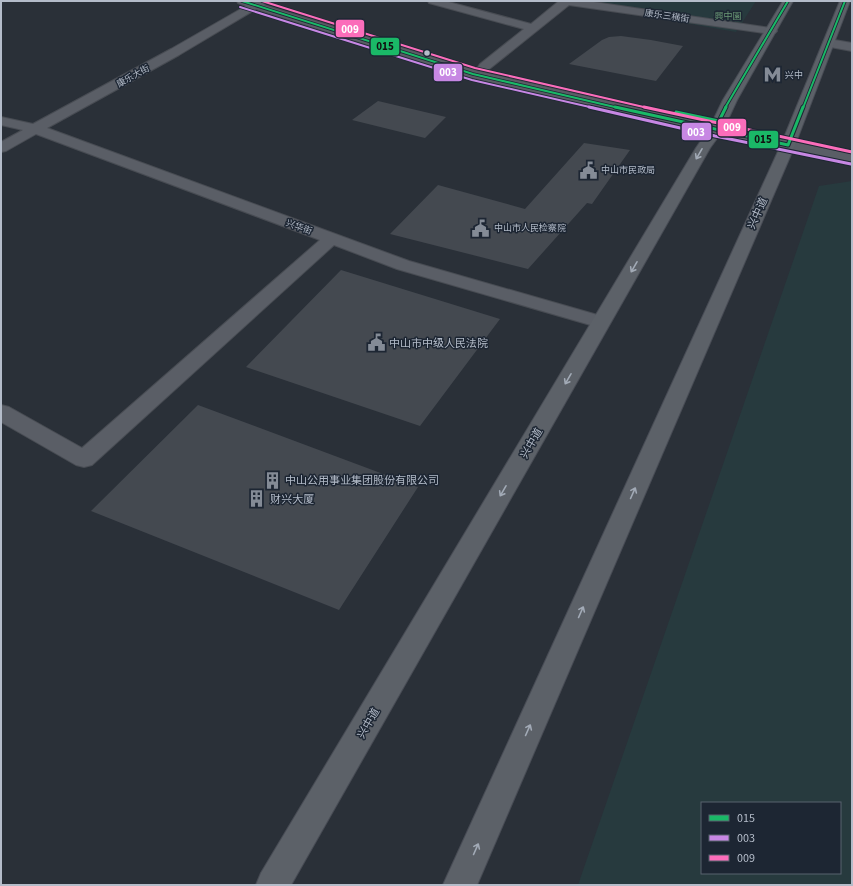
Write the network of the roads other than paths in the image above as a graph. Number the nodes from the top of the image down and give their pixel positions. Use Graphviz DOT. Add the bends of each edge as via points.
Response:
graph roads {
  1 [pos="242,1"];
  2 [pos="433,1"];
  3 [pos="565,1"];
  4 [pos="788,1"];
  5 [pos="846,1"];
  6 [pos="262,2"];
  7 [pos="627,6"];
  8 [pos="533,28"];
  9 [pos="771,31"];
  10 [pos="829,43"];
  11 [pos="852,47"];
  12 [pos="484,67"];
  13 [pos="1,121"];
  14 [pos="717,125"];
  15 [pos="35,129"];
  16 [pos="790,140"];
  17 [pos="1,148"];
  18 [pos="852,150"];
  19 [pos="852,158"];
  20 [pos="331,239"];
  21 [pos="601,322"];
  22 [pos="1,412"];
  23 [pos="273,885"];
  24 [pos="460,885"];
  1 -- 6 [label="street"];
  2 -- 8 [label="street"];
  3 -- 7 [label="street, 康乐三横街"];
  3 -- 8 [label="street"];
  4 -- 9 [label="main road, 兴中道"];
  5 -- 10 [label="main road, 兴中道"];
  6 -- 12 [label="street"];
  6 -- 14 [label="street" via="473,74 564,96"];
  6 -- 15 [label="street, 康乐大街"];
  7 -- 9 [label="street, 康乐三横街"];
  8 -- 12 [label="street"];
  9 -- 14 [label="main road, 兴中道" via="733,93"];
  10 -- 11 [label="street"];
  10 -- 16 [label="main road, 兴中道"];
  12 -- 14 [label="street"];
  13 -- 15 [label="street, 兴华街"];
  14 -- 16 [label="street"];
  14 -- 21 [label="main road, 兴中道, one-way"];
  15 -- 17 [label="street, 康乐大街"];
  15 -- 20 [label="street, 兴华街"];
  16 -- 18 [label="street"];
  16 -- 19 [label="street"];
  24 -- 16 [label="main road, 兴中道, one-way"];
  20 -- 21 [label="street, 兴华街" via="403,265"];
  20 -- 22 [label="street" via="84,460"];
  21 -- 23 [label="main road, 兴中道, one-way"];
}
